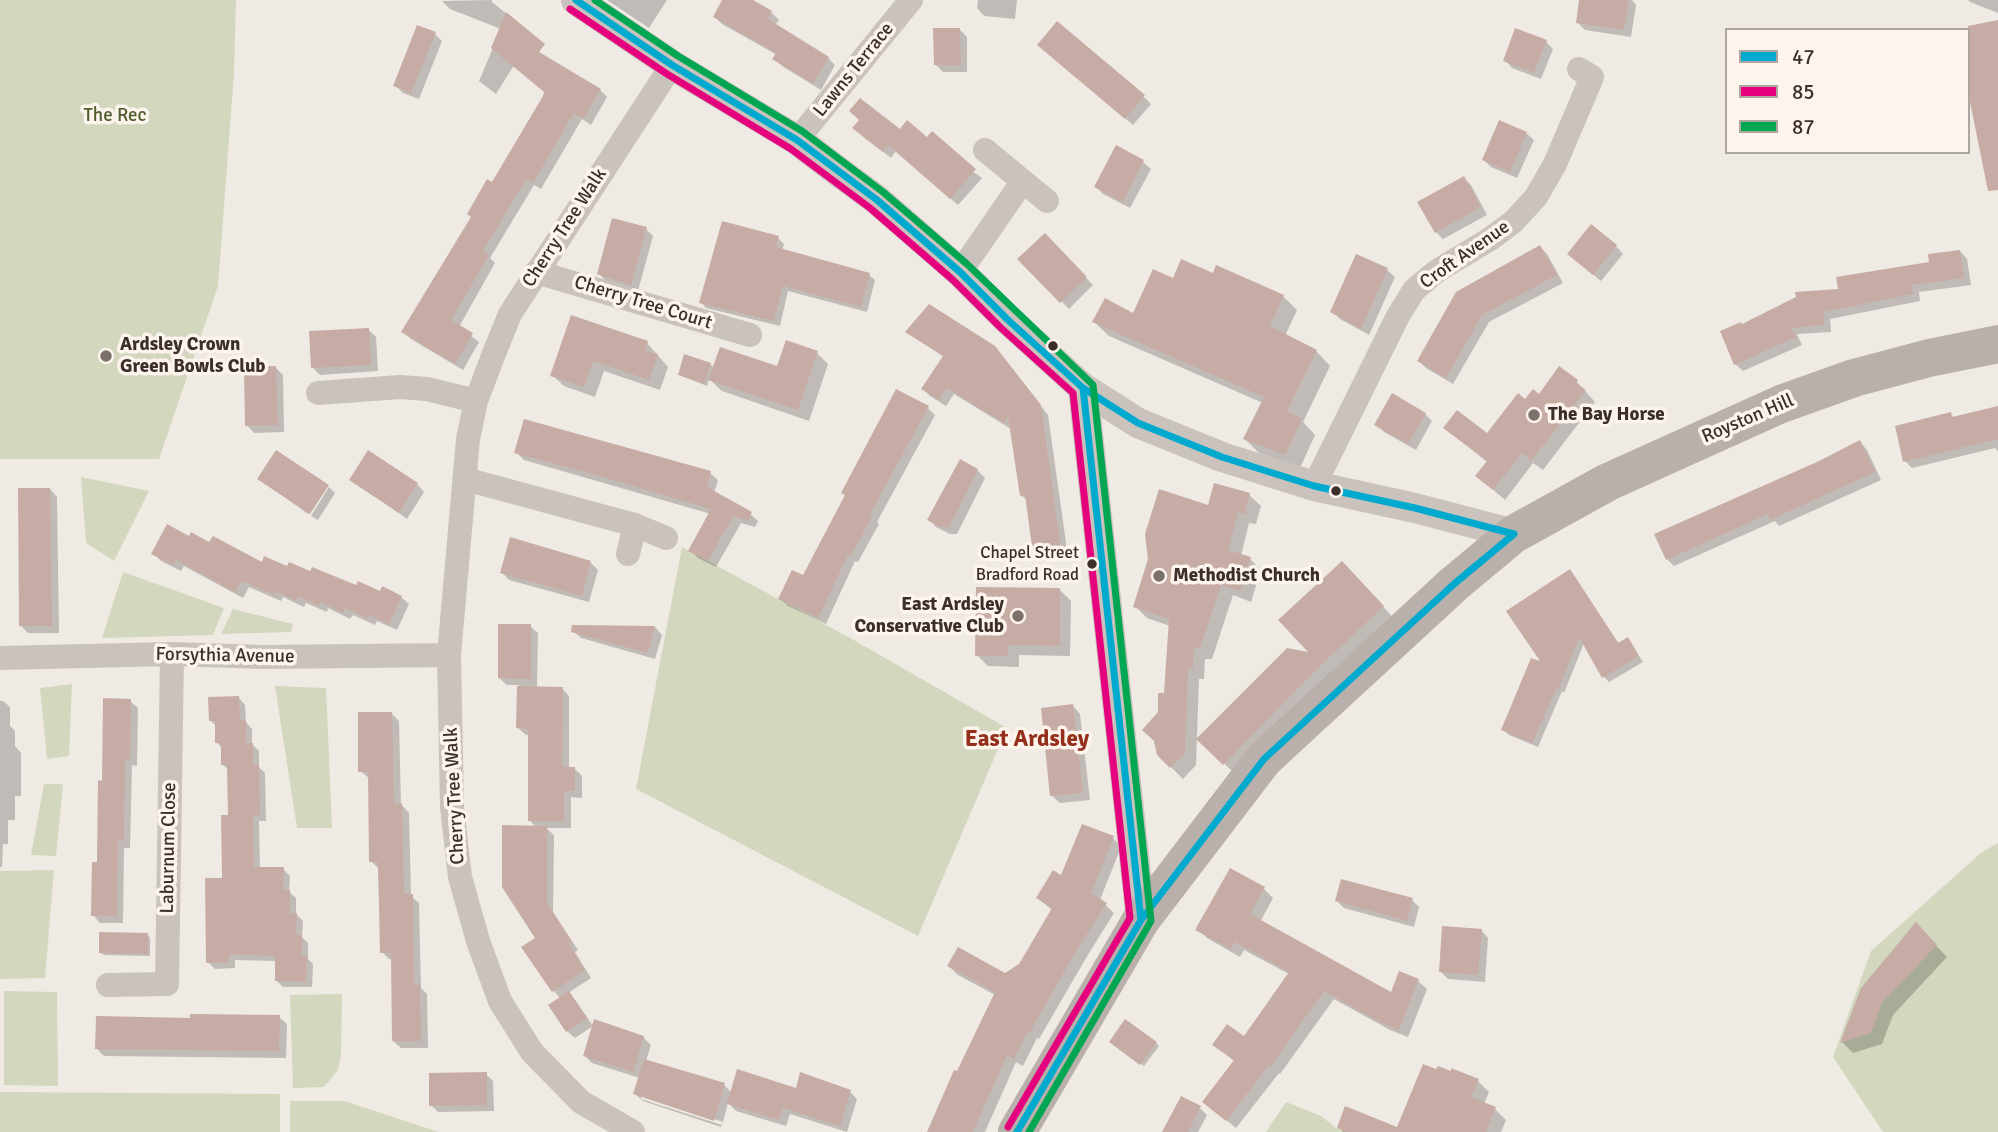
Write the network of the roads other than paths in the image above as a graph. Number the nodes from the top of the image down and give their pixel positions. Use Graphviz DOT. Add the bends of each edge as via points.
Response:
graph roads {
  1 [pos="576,0"];
  2 [pos="911,0"];
  3 [pos="673,65"];
  4 [pos="1579,69"];
  5 [pos="797,140"];
  6 [pos="985,150"];
  7 [pos="1023,181"];
  8 [pos="1047,201"];
  9 [pos="536,272"];
  10 [pos="960,272"];
  11 [pos="750,335"];
  12 [pos="1998,344"];
  13 [pos="1083,388"];
  14 [pos="318,393"];
  15 [pos="477,401"];
  16 [pos="466,479"];
  17 [pos="1314,486"];
  18 [pos="635,526"];
  19 [pos="1514,534"];
  20 [pos="666,538"];
  21 [pos="628,554"];
  22 [pos="172,654"];
  23 [pos="449,655"];
  24 [pos="0,658"];
  25 [pos="1141,920"];
  26 [pos="108,985"];
  27 [pos="632,1132"];
  28 [pos="1017,1132"];
  1 -- 3 [label="street"];
  2 -- 5 [label="street, Lawns Terrace"];
  3 -- 5 [label="street"];
  3 -- 9 [label="street, Cherry Tree Walk"];
  4 -- 17 [label="street, Croft Avenue" via="1592,78 1536,197 1513,222 1414,290"];
  5 -- 10 [label="street" via="877,200"];
  6 -- 7 [label="street"];
  7 -- 8 [label="street"];
  7 -- 10 [label="street"];
  9 -- 11 [label="street, Cherry Tree Court"];
  9 -- 15 [label="street, Cherry Tree Walk" via="510,314"];
  10 -- 13 [label="street"];
  12 -- 19 [label="main road, Royston Hill" via="1854,378 1781,404 1608,482"];
  13 -- 17 [label="street" via="1138,423 1222,457"];
  13 -- 25 [label="street"];
  14 -- 15 [label="street" via="400,387"];
  15 -- 16 [label="street, Cherry Tree Walk" via="468,439"];
  16 -- 18 [label="street"];
  16 -- 23 [label="street, Cherry Tree Walk"];
  17 -- 19 [label="street"];
  18 -- 20 [label="street"];
  18 -- 21 [label="street"];
  19 -- 25 [label="main road, Royston Hill" via="1264,759"];
  22 -- 23 [label="street, Forsythia Avenue"];
  22 -- 24 [label="street, Forsythia Avenue"];
  22 -- 26 [label="street, Laburnum Close" via="167,984"];
  23 -- 27 [label="street, Cherry Tree Walk" via="452,807 460,877 500,1001 532,1052 581,1102"];
  25 -- 28 [label="main road, Royston Hill"];
}
